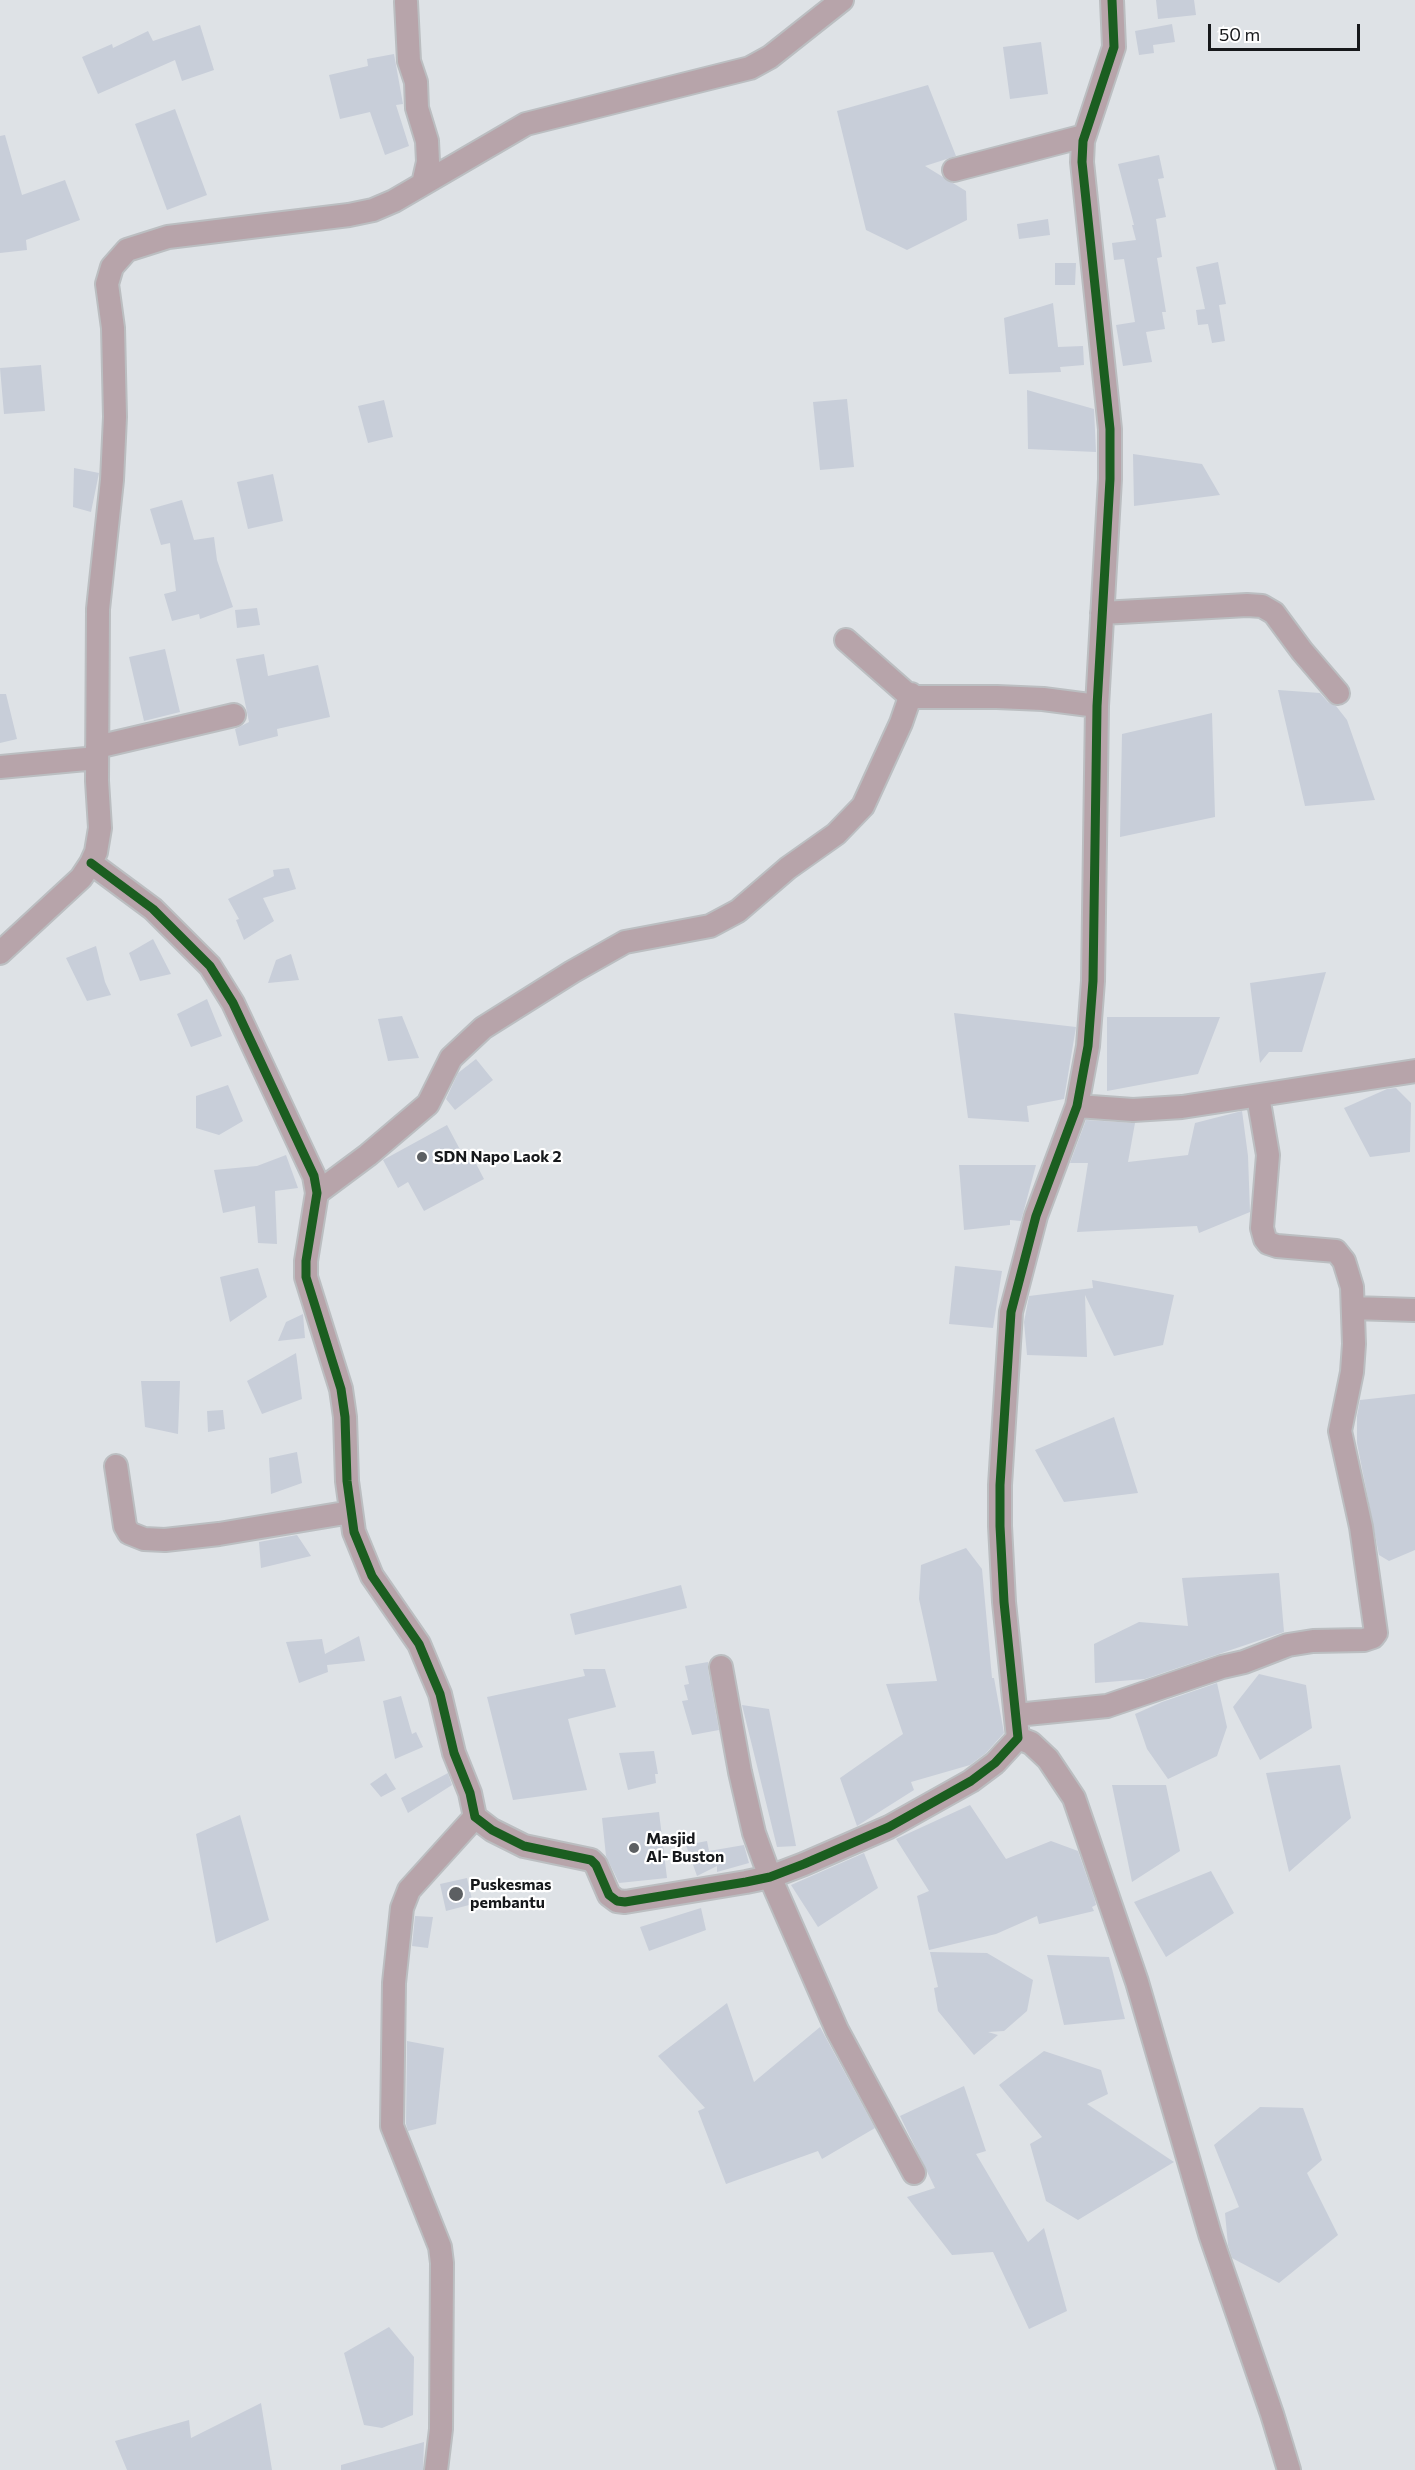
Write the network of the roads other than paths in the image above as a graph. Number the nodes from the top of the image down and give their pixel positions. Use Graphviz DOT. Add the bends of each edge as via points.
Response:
graph roads {
  1 [pos="842,0"];
  2 [pos="1112,0"];
  3 [pos="406,2"];
  4 [pos="1084,136"];
  5 [pos="954,170"];
  6 [pos="423,184"];
  7 [pos="1102,613"];
  8 [pos="846,640"];
  9 [pos="1338,693"];
  10 [pos="911,694"];
  11 [pos="1097,706"];
  12 [pos="234,715"];
  13 [pos="97,753"];
  14 [pos="0,767"];
  15 [pos="91,864"];
  16 [pos="0,953"];
  17 [pos="1415,1071"];
  18 [pos="1258,1096"];
  19 [pos="1077,1106"];
  20 [pos="317,1193"];
  21 [pos="1353,1308"];
  22 [pos="1415,1310"];
  23 [pos="116,1466"];
  24 [pos="351,1512"];
  25 [pos="721,1667"];
  26 [pos="1016,1715"];
  27 [pos="1018,1738"];
  28 [pos="475,1817"];
  29 [pos="770,1877"];
  30 [pos="914,2173"];
  31 [pos="436,2470"];
  32 [pos="1289,2470"];
  1 -- 6 [label="street" via="770,57 750,68 526,124"];
  2 -- 4 [label="street" via="1114,47"];
  3 -- 6 [label="street" via="409,61 427,141"];
  4 -- 5 [label="street"];
  4 -- 7 [label="street" via="1082,162 1110,429"];
  6 -- 13 [label="street" via="394,201 350,216 168,237 127,250 112,267 107,284 113,328 116,417 98,609"];
  7 -- 9 [label="street" via="1262,606 1274,613"];
  7 -- 11 [label="street"];
  8 -- 10 [label="street"];
  10 -- 11 [label="street" via="1044,699"];
  10 -- 20 [label="street" via="863,806 836,834 738,911 710,926 625,942 483,1028 452,1058 428,1104"];
  11 -- 19 [label="street" via="1093,981 1088,1046"];
  12 -- 13 [label="street"];
  13 -- 14 [label="street"];
  13 -- 15 [label="street" via="100,828"];
  15 -- 16 [label="street" via="81,878"];
  15 -- 20 [label="street" via="153,909 210,966 233,1004 293,1129 314,1176"];
  17 -- 18 [label="street"];
  18 -- 19 [label="street" via="1133,1110"];
  18 -- 21 [label="street" via="1268,1155 1262,1228 1265,1239 1277,1246 1336,1251 1352,1287"];
  19 -- 26 [label="street" via="1036,1216 1011,1312 1000,1515"];
  20 -- 24 [label="street" via="306,1277 341,1389"];
  21 -- 22 [label="street"];
  21 -- 26 [label="street" via="1352,1372 1340,1431 1361,1527 1376,1626 1373,1637 1288,1645 1107,1706"];
  23 -- 24 [label="street" via="125,1526 129,1533 144,1539 219,1534"];
  24 -- 28 [label="street" via="354,1532 372,1576 418,1644 440,1694"];
  25 -- 29 [label="street" via="754,1833"];
  26 -- 27 [label="street"];
  27 -- 29 [label="street" via="971,1782 889,1827"];
  27 -- 32 [label="street" via="1031,1743 1048,1759 1074,1798 1137,1982 1210,2235"];
  28 -- 29 [label="street" via="524,1846 591,1860 609,1895 617,1901"];
  28 -- 31 [label="street" via="409,1890 402,1908 394,1983 392,2126 440,2247 442,2263 441,2429"];
  29 -- 30 [label="street" via="837,2030"];
}
